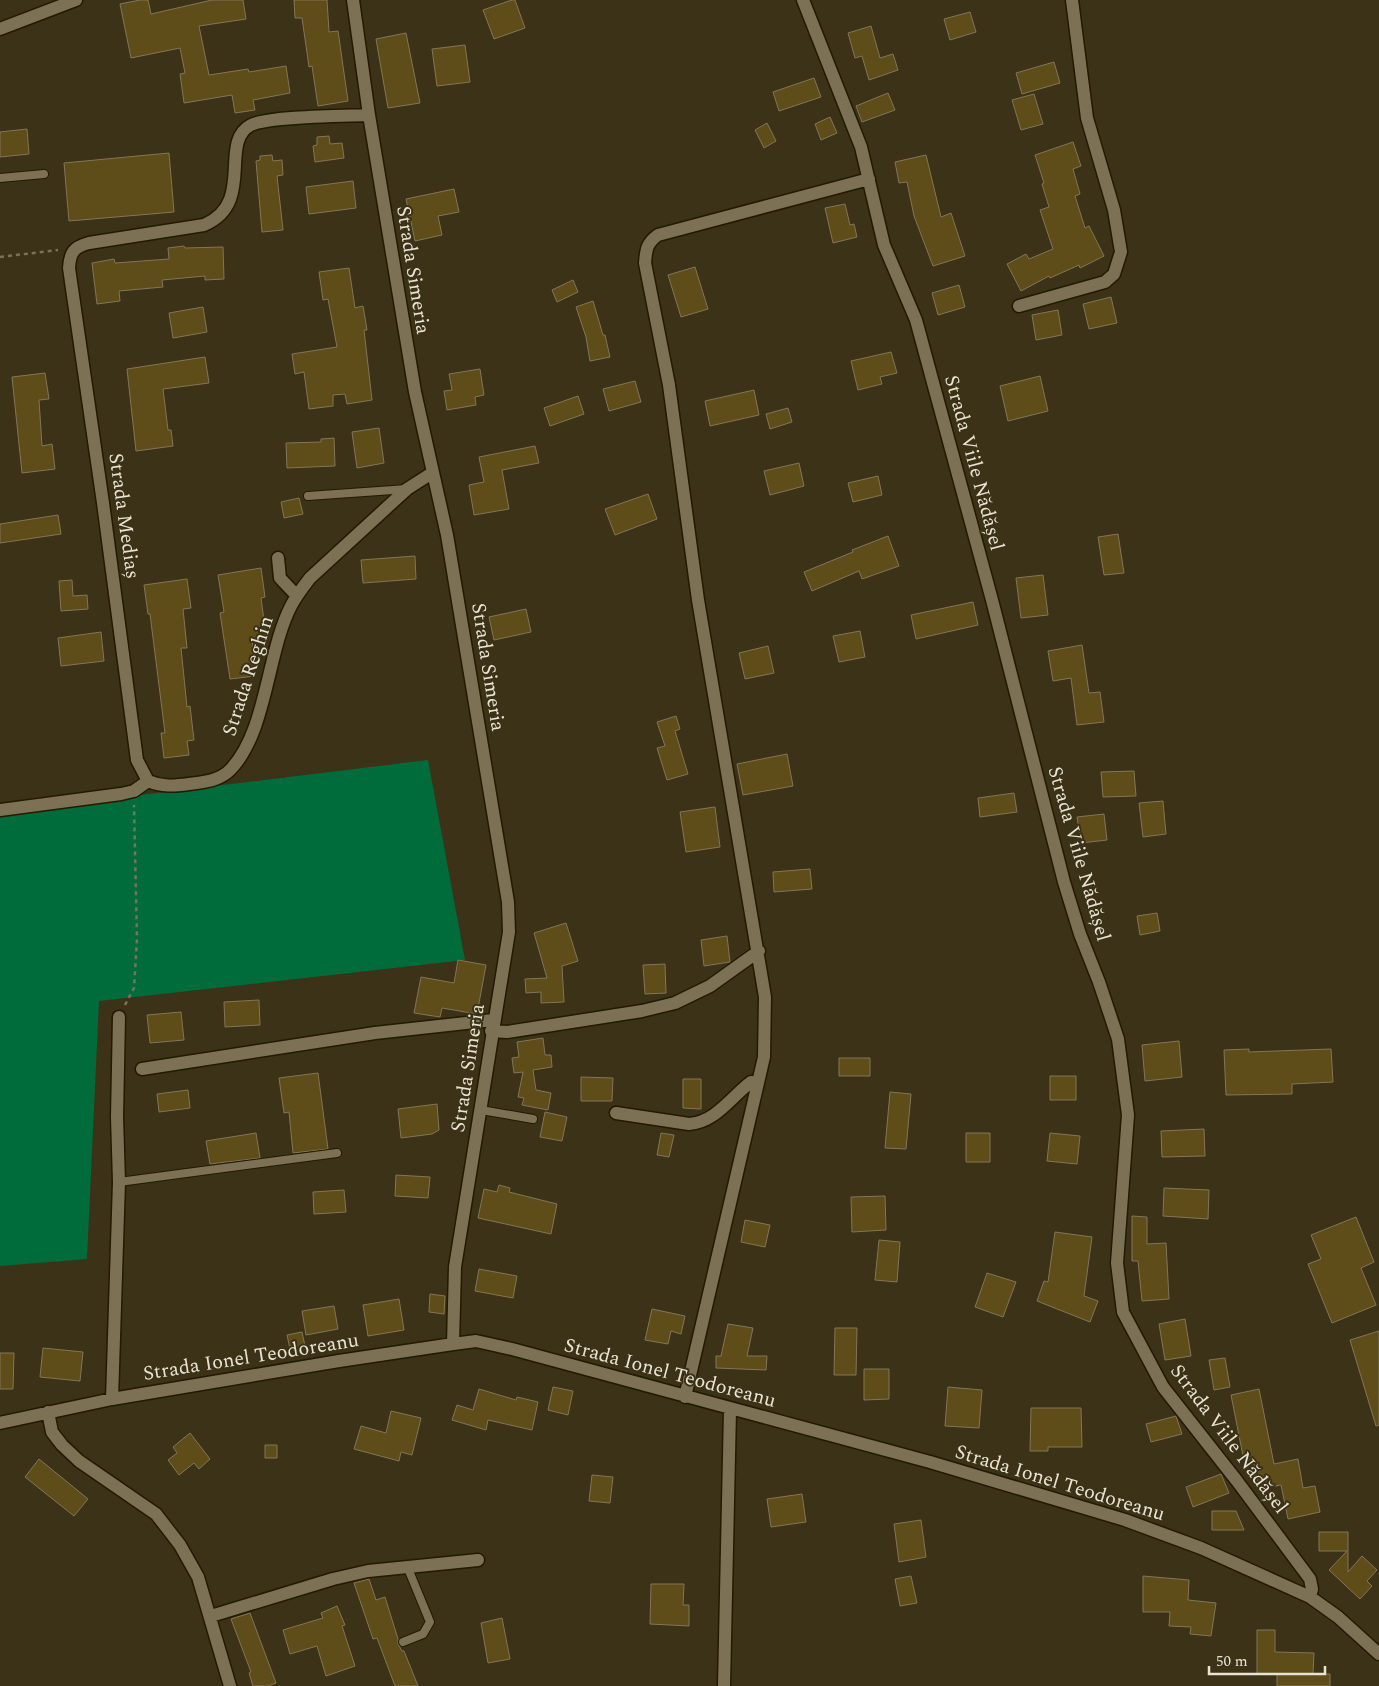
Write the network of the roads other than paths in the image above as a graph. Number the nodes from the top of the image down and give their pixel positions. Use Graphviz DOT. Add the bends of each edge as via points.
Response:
graph roads {
  1 [pos="76,0"];
  2 [pos="353,0"];
  3 [pos="803,0"];
  4 [pos="1072,0"];
  5 [pos="0,29"];
  6 [pos="369,115"];
  7 [pos="44,174"];
  8 [pos="0,178"];
  9 [pos="869,178"];
  10 [pos="1019,306"];
  11 [pos="432,472"];
  12 [pos="407,489"];
  13 [pos="308,496"];
  14 [pos="278,558"];
  15 [pos="297,596"];
  16 [pos="148,781"];
  17 [pos="0,810"];
  18 [pos="759,950"];
  19 [pos="119,1017"];
  20 [pos="492,1025"];
  21 [pos="142,1069"];
  22 [pos="758,1083"];
  23 [pos="481,1110"];
  24 [pos="616,1113"];
  25 [pos="533,1119"];
  26 [pos="337,1153"];
  27 [pos="119,1182"];
  28 [pos="454,1344"];
  29 [pos="684,1397"];
  30 [pos="112,1399"];
  31 [pos="730,1410"];
  32 [pos="48,1412"];
  33 [pos="0,1423"];
  34 [pos="478,1560"];
  35 [pos="407,1566"];
  36 [pos="1310,1597"];
  37 [pos="211,1616"];
  38 [pos="403,1642"];
  39 [pos="1379,1654"];
  40 [pos="230,1686"];
  41 [pos="724,1686"];
  1 -- 5 [label="street"];
  2 -- 6 [label="street, Strada Simeria"];
  3 -- 9 [label="street, Strada Viile Nădășel" via="861,147"];
  4 -- 10 [label="street" via="1087,118 1114,210 1120,257 1114,274 1105,282"];
  6 -- 11 [label="street, Strada Simeria" via="415,392"];
  6 -- 16 [label="street, Strada Mediaș" via="252,124 240,134 234,186 225,209 213,221 89,242 71,254 69,268 137,760"];
  7 -- 8 [label="lane"];
  9 -- 18 [label="street" via="658,235 646,249 646,270 669,385 698,600"];
  9 -- 36 [label="street, Strada Viile Nădășel" via="884,245 916,320 1064,882 1118,1039 1128,1115 1117,1263 1123,1312 1162,1387 1310,1579"];
  11 -- 12 [label="street, Strada Reghin"];
  11 -- 20 [label="street, Strada Simeria" via="449,544 508,902 509,932"];
  12 -- 13 [label="lane"];
  12 -- 15 [label="street, Strada Reghin" via="310,578"];
  14 -- 15 [label="street" via="280,578"];
  15 -- 16 [label="street, Strada Reghin" via="284,624 247,744 230,770 206,782 167,786"];
  16 -- 17 [label="street" via="134,791"];
  18 -- 20 [label="street" via="710,986 675,1004 507,1032"];
  18 -- 22 [label="street" via="766,1029"];
  19 -- 27 [label="street" via="116,1117"];
  20 -- 21 [label="street" via="375,1033"];
  20 -- 23 [label="street, Strada Simeria"];
  22 -- 24 [label="street" via="751,1082 700,1123"];
  22 -- 29 [label="street"];
  23 -- 25 [label="lane"];
  23 -- 28 [label="street, Strada Simeria" via="455,1267"];
  26 -- 27 [label="lane"];
  27 -- 30 [label="street"];
  28 -- 29 [label="street, Strada Ionel Teodoreanu" via="476,1341 512,1349"];
  28 -- 30 [label="street, Strada Ionel Teodoreanu"];
  29 -- 31 [label="street, Strada Ionel Teodoreanu"];
  30 -- 32 [label="street, Strada Ionel Teodoreanu"];
  31 -- 36 [label="street, Strada Ionel Teodoreanu" via="930,1462 1125,1520 1201,1548"];
  31 -- 41 [label="street"];
  32 -- 33 [label="street, Strada Ionel Teodoreanu"];
  32 -- 37 [label="street" via="52,1432 62,1445 79,1461 156,1514 180,1544 198,1577"];
  34 -- 35 [label="street"];
  35 -- 37 [label="street" via="333,1579"];
  35 -- 38 [label="lane" via="430,1622 423,1634"];
  36 -- 39 [label="street"];
  37 -- 40 [label="street"];
}
